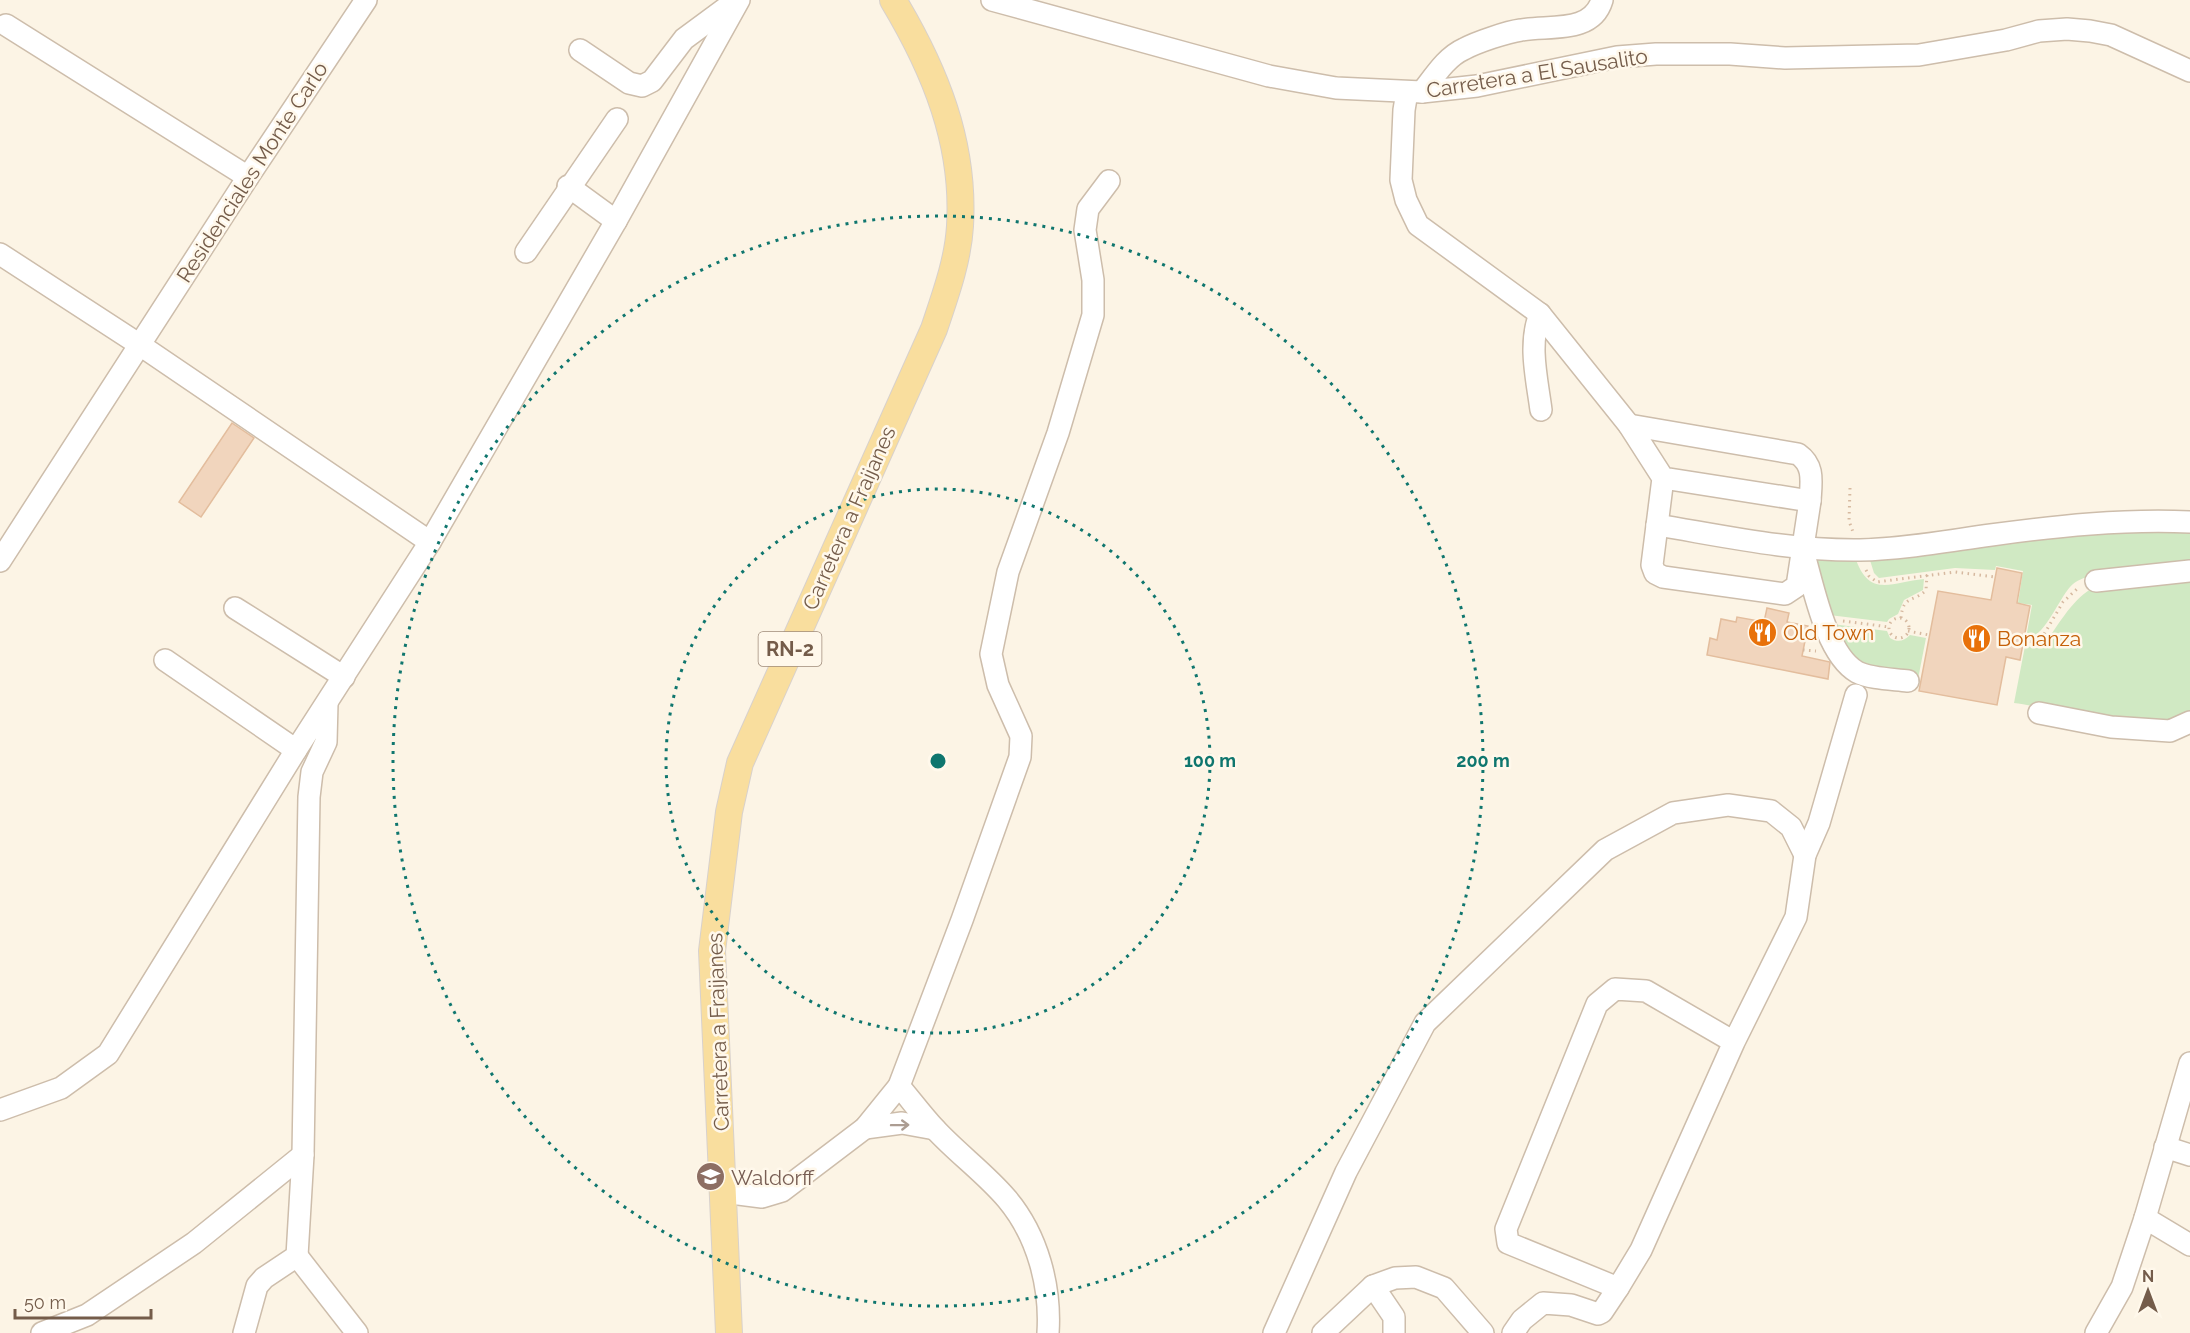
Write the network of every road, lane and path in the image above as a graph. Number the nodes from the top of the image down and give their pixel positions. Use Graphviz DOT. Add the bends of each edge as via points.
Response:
graph roads {
  1 [pos="366,0"];
  2 [pos="738,0"];
  3 [pos="893,0"];
  4 [pos="992,0"];
  5 [pos="1602,0"];
  6 [pos="6,25"];
  7 [pos="580,50"];
  8 [pos="2190,71"];
  9 [pos="1414,92"];
  10 [pos="616,119"];
  11 [pos="248,177"];
  12 [pos="1109,181"];
  13 [pos="568,186"];
  14 [pos="616,221"];
  15 [pos="526,252"];
  16 [pos="0,255"];
  17 [pos="1540,314"];
  18 [pos="140,345"];
  19 [pos="1540,410"];
  20 [pos="1629,425"];
  21 [pos="1663,478"];
  22 [pos="1850,488"];
  23 [pos="1810,501"];
  24 [pos="2190,522"];
  25 [pos="1657,525"];
  26 [pos="430,542"];
  27 [pos="1803,549"];
  28 [pos="1860,550"];
  29 [pos="0,561"];
  30 [pos="2190,572"];
  31 [pos="1927,574"];
  32 [pos="1995,577"];
  33 [pos="2096,580"];
  34 [pos="235,608"];
  35 [pos="1822,618"];
  36 [pos="1901,618"];
  37 [pos="1889,627"];
  38 [pos="1908,631"];
  39 [pos="1929,635"];
  40 [pos="2024,640"];
  41 [pos="165,660"];
  42 [pos="344,677"];
  43 [pos="1908,681"];
  44 [pos="1856,695"];
  45 [pos="327,703"];
  46 [pos="2039,712"];
  47 [pos="2190,722"];
  48 [pos="296,750"];
  49 [pos="1805,855"];
  50 [pos="1734,1042"];
  51 [pos="2190,1063"];
  52 [pos="899,1086"];
  53 [pos="0,1110"];
  54 [pos="865,1128"];
  55 [pos="935,1129"];
  56 [pos="2165,1147"];
  57 [pos="303,1155"];
  58 [pos="2190,1155"];
  59 [pos="723,1192"];
  60 [pos="2145,1218"];
  61 [pos="2190,1245"];
  62 [pos="297,1256"];
  63 [pos="1373,1286"];
  64 [pos="1618,1288"];
  65 [pos="42,1333"];
  66 [pos="244,1333"];
  67 [pos="357,1333"];
  68 [pos="729,1333"];
  69 [pos="1048,1333"];
  70 [pos="1274,1333"];
  71 [pos="1323,1333"];
  72 [pos="1394,1333"];
  73 [pos="1483,1333"];
  74 [pos="1513,1333"];
  75 [pos="2096,1333"];
  1 -- 11 [label="street, Residenciales Monte Carlo"];
  2 -- 7 [label="street" via="684,39 652,81 642,86 629,83"];
  2 -- 14 [label="street"];
  3 -- 59 [label="main road, Carretera a Fraijanes / RN-2" via="929,65 951,127 960,185 960,227 934,329 740,763 729,812 712,951"];
  4 -- 9 [label="street, Carretera a El Sausalito" via="1269,76 1336,88"];
  5 -- 9 [label="street" via="1590,20 1576,25 1519,30 1462,49"];
  6 -- 11 [label="street"];
  8 -- 9 [label="street, Carretera a El Sausalito" via="2110,35 2067,29 1919,55 1785,58 1694,53 1617,57 1477,86"];
  9 -- 17 [label="street" via="1404,110 1401,180 1418,225"];
  10 -- 13 [label="street"];
  11 -- 18 [label="street, Residenciales Monte Carlo"];
  12 -- 52 [label="street" via="1088,209 1085,230 1093,280 1093,315 1058,433 1008,572 991,654 998,685 1021,736 1020,757"];
  13 -- 14 [label="street"];
  13 -- 15 [label="street"];
  14 -- 26 [label="street"];
  16 -- 18 [label="street"];
  17 -- 19 [label="street" via="1534,357"];
  17 -- 20 [label="street"];
  18 -- 26 [label="street"];
  18 -- 29 [label="street, Residenciales Monte Carlo"];
  20 -- 21 [label="street"];
  20 -- 23 [label="street" via="1798,454 1810,466"];
  21 -- 23 [label="street"];
  21 -- 25 [label="street"];
  22 -- 28 [label="path" via="1849,521"];
  23 -- 27 [label="street"];
  24 -- 28 [label="street" via="2140,520 2081,525"];
  25 -- 27 [label="street"];
  25 -- 27 [label="street" via="1652,565 1655,573 1663,577 1785,594 1797,586"];
  26 -- 42 [label="street"];
  27 -- 28 [label="street"];
  27 -- 35 [label="street"];
  28 -- 31 [label="path" via="1869,576 1878,582"];
  30 -- 33 [label="street"];
  31 -- 32 [label="path" via="1955,572"];
  31 -- 36 [label="path" via="1926,590 1907,600"];
  33 -- 40 [label="path" via="2081,585 2063,602 2037,642"];
  34 -- 42 [label="street"];
  35 -- 37 [label="path"];
  35 -- 43 [label="street" via="1848,665 1858,672"];
  36 -- 37 [label="path" via="1894,619"];
  36 -- 38 [label="path" via="1908,624"];
  37 -- 38 [label="path" via="1898,638"];
  38 -- 39 [label="path"];
  41 -- 48 [label="street"];
  42 -- 45 [label="street"];
  44 -- 49 [label="street" via="1819,823"];
  45 -- 48 [label="street"];
  45 -- 57 [label="street" via="326,742 312,772 309,797"];
  46 -- 47 [label="street" via="2111,727 2170,731"];
  48 -- 53 [label="street" via="108,1054 61,1088"];
  49 -- 50 [label="street" via="1796,917"];
  49 -- 70 [label="street" via="1791,827 1771,811 1728,805 1673,813 1605,850 1425,1023 1346,1172"];
  50 -- 64 [label="street" via="1641,1250"];
  50 -- 64 [label="street" via="1646,991 1615,988 1598,1004 1506,1229 1508,1244"];
  51 -- 56 [label="street"];
  52 -- 54 [label="street"];
  52 -- 55 [label="street"];
  54 -- 55 [label="street, one-way" via="902,1123"];
  54 -- 59 [label="street" via="782,1191 762,1197"];
  55 -- 69 [label="street" via="1008,1200 1029,1235 1044,1273"];
  56 -- 58 [label="street"];
  56 -- 60 [label="street"];
  57 -- 62 [label="street"];
  57 -- 65 [label="street" via="184,1250 87,1316"];
  59 -- 68 [label="main road, Carretera a Fraijanes / RN-2"];
  60 -- 61 [label="street"];
  60 -- 75 [label="street" via="2122,1287"];
  62 -- 66 [label="street" via="257,1286"];
  62 -- 67 [label="street"];
  63 -- 71 [label="street"];
  63 -- 72 [label="street" via="1394,1317"];
  63 -- 73 [label="street" via="1395,1278 1416,1277 1444,1288"];
  64 -- 74 [label="street" via="1598,1314 1571,1305 1543,1303"];
}
